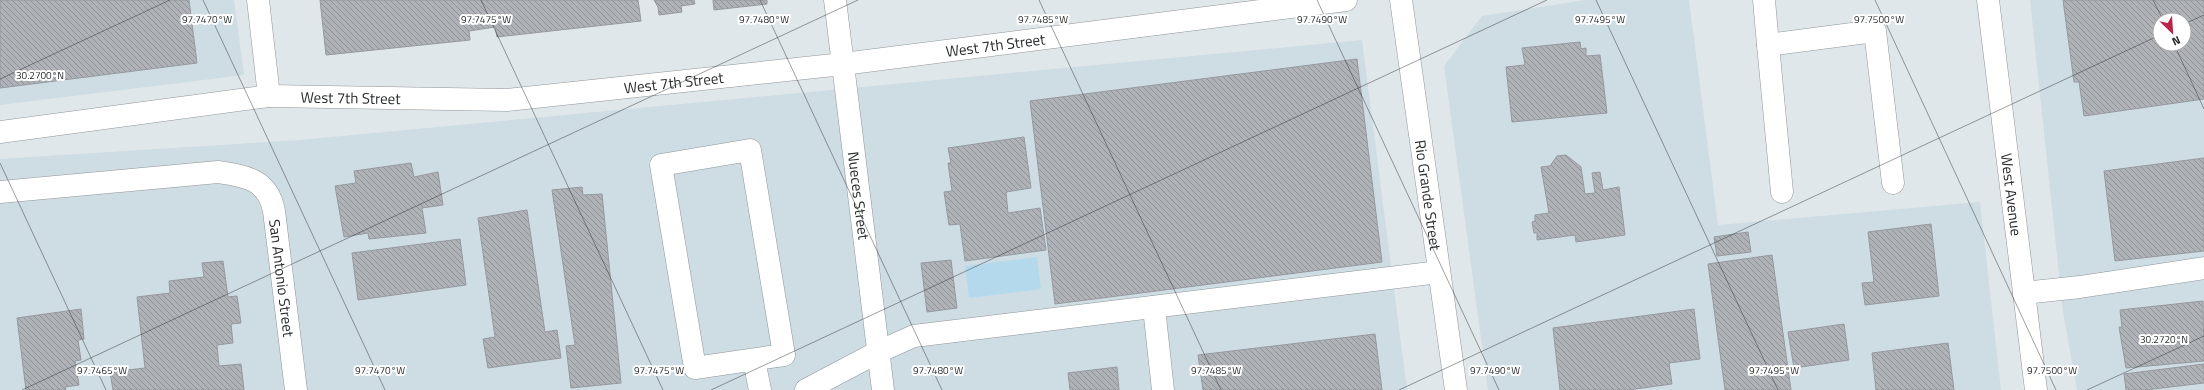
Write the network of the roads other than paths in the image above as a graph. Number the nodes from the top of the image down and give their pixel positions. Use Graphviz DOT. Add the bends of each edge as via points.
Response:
graph roads {
  1 [pos="258,0"];
  2 [pos="835,0"];
  3 [pos="1346,0"];
  4 [pos="1401,0"];
  5 [pos="1764,0"];
  6 [pos="1988,0"];
  7 [pos="1768,45"];
  8 [pos="843,64"];
  9 [pos="269,96"];
  10 [pos="0,132"];
  11 [pos="1893,183"];
  12 [pos="0,192"];
  13 [pos="1782,192"];
  14 [pos="2204,268"];
  15 [pos="1439,272"];
  16 [pos="2024,292"];
  17 [pos="1154,308"];
  18 [pos="878,352"];
  19 [pos="754,360"];
  20 [pos="296,390"];
  21 [pos="760,390"];
  22 [pos="806,390"];
  23 [pos="884,390"];
  24 [pos="1163,390"];
  25 [pos="1456,390"];
  26 [pos="2036,390"];
  1 -- 9 [label="street"];
  2 -- 8 [label="street, Nueces Street"];
  3 -- 8 [label="street, West 7th Street"];
  4 -- 15 [label="street, Rio Grande Street"];
  5 -- 7 [label="street"];
  6 -- 16 [label="street, West Avenue"];
  7 -- 11 [label="street" via="1874,31"];
  7 -- 13 [label="street"];
  8 -- 9 [label="street, West 7th Street" via="507,100"];
  8 -- 18 [label="street, Nueces Street"];
  9 -- 10 [label="street, West 7th Street"];
  12 -- 20 [label="street, San Antonio Street" via="218,172 247,177 262,186 272,202"];
  14 -- 16 [label="street" via="2080,287"];
  15 -- 17 [label="street"];
  15 -- 25 [label="street, Rio Grande Street"];
  16 -- 26 [label="street, West Avenue"];
  17 -- 18 [label="street" via="914,336"];
  17 -- 24 [label="street"];
  18 -- 22 [label="street"];
  18 -- 23 [label="street, Nueces Street"];
  19 -- 19 [label="street" via="784,355 750,150 661,165 695,368"];
  19 -- 21 [label="street"];
}
